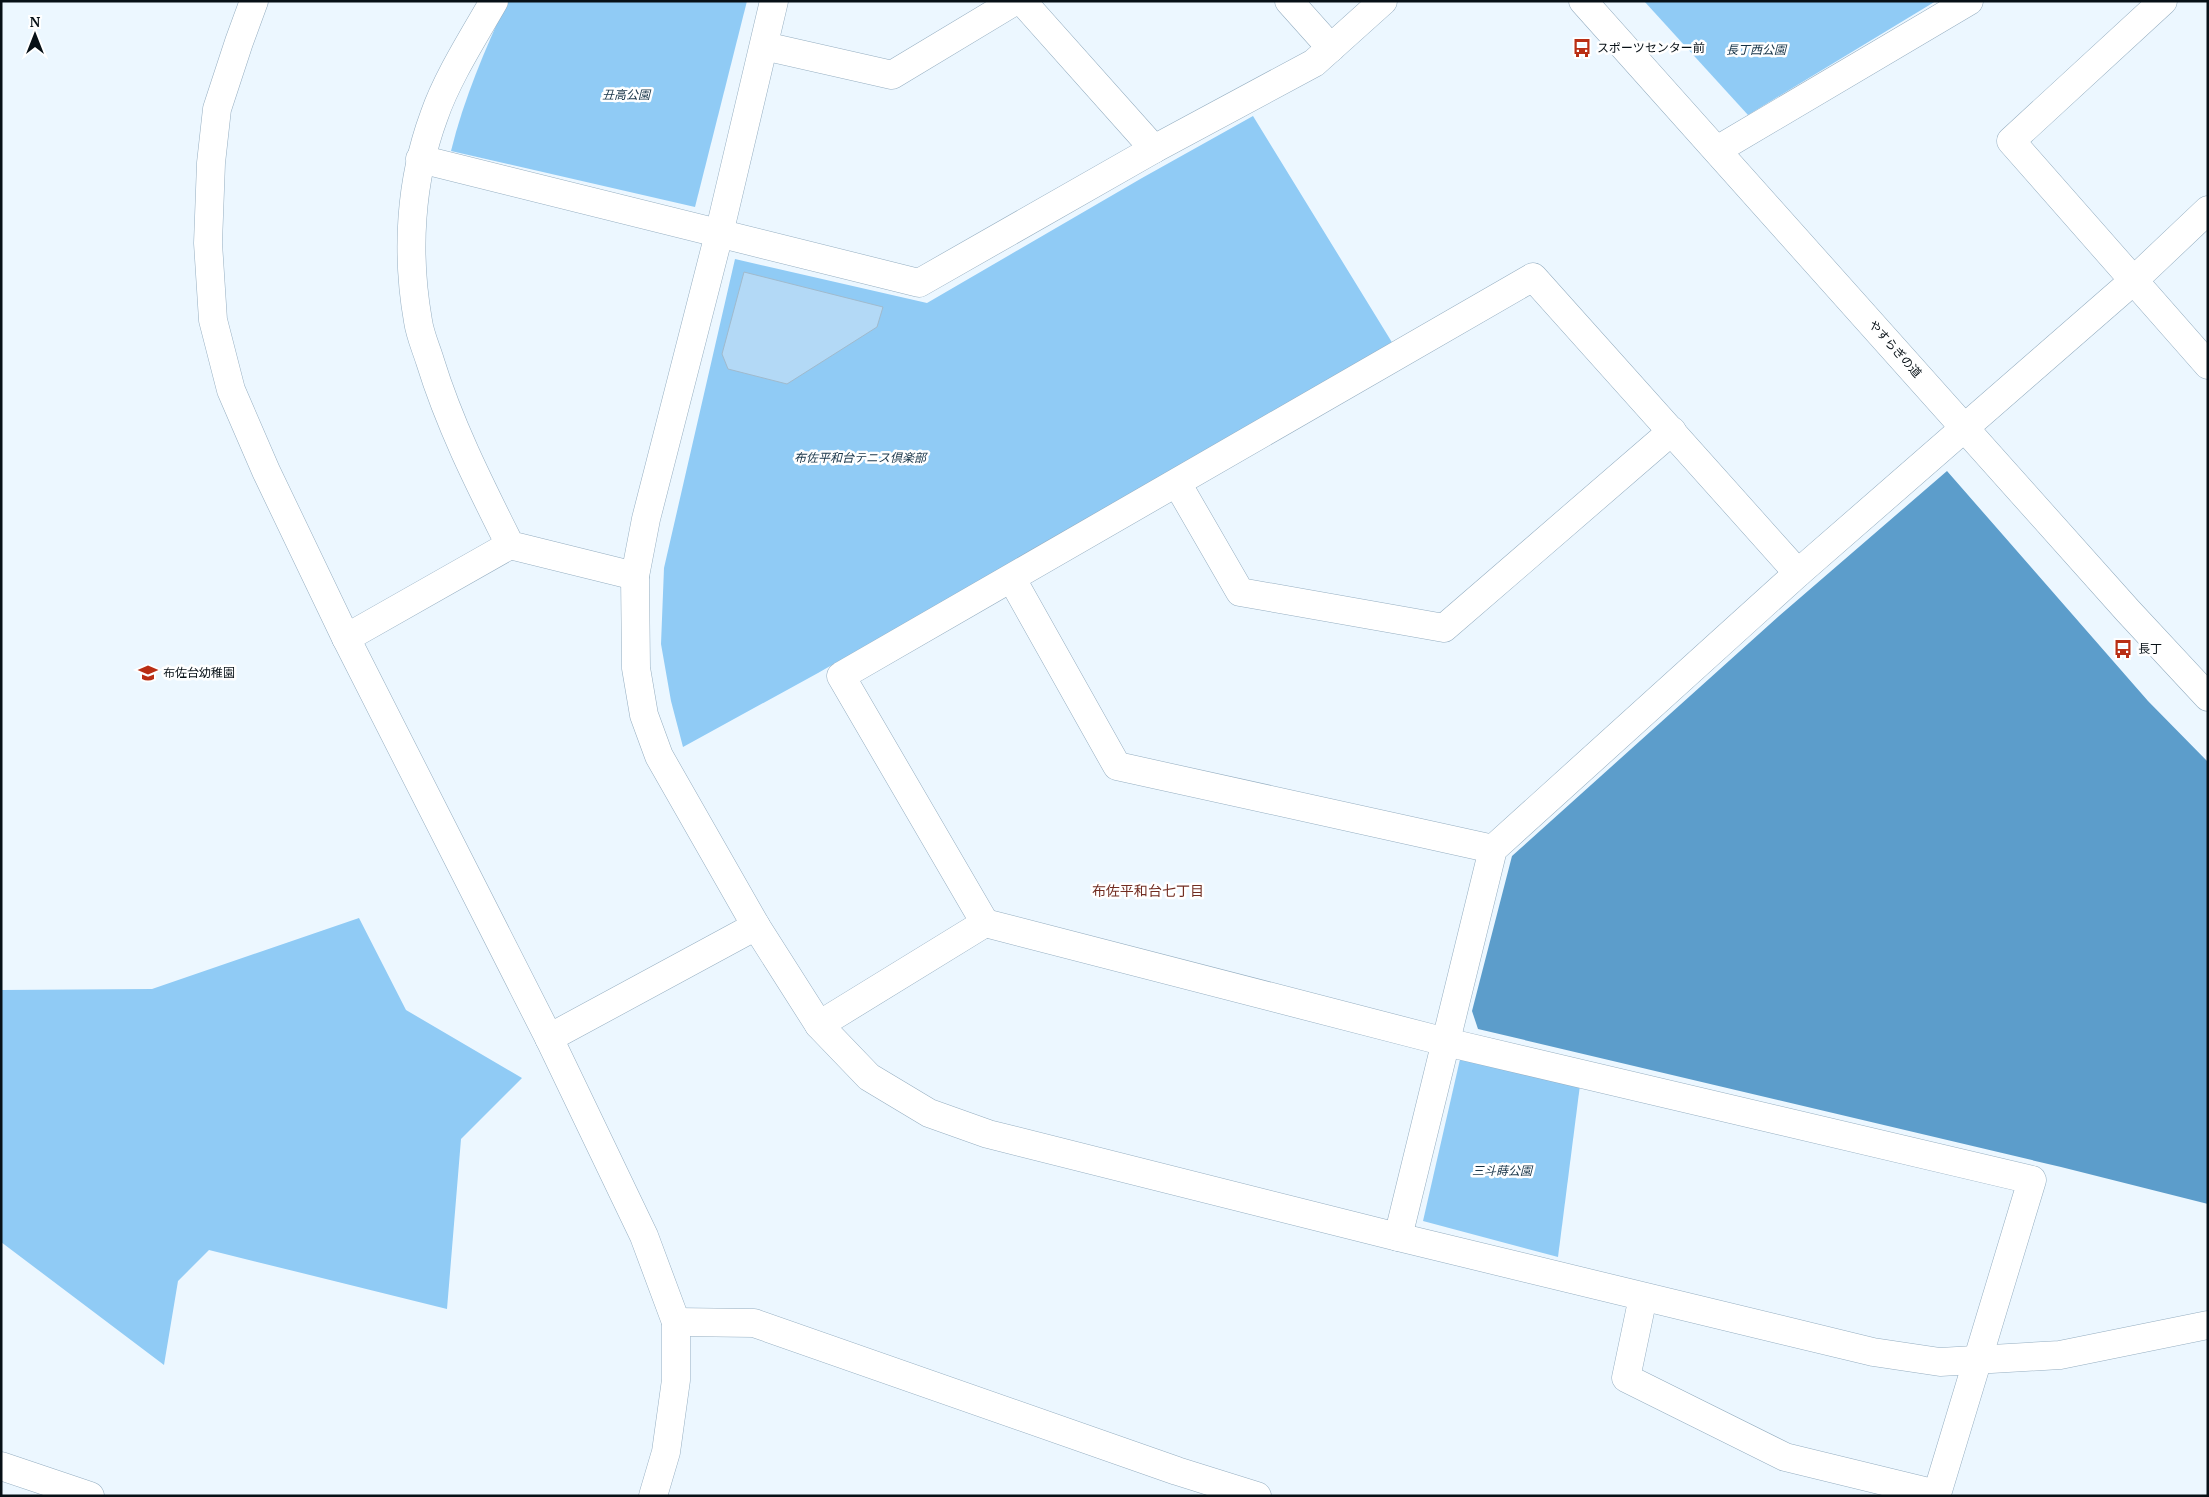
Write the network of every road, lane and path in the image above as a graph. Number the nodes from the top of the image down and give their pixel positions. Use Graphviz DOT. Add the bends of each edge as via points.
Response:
graph roads {
  1 [pos="254,1"];
  2 [pos="494,1"];
  3 [pos="774,1"];
  4 [pos="1015,1"];
  5 [pos="1022,1"];
  6 [pos="1290,1"];
  7 [pos="1383,1"];
  8 [pos="1583,1"];
  9 [pos="1969,1"];
  10 [pos="2163,1"];
  11 [pos="764,46"];
  12 [pos="1331,48"];
  13 [pos="1154,149"];
  14 [pos="1718,150"];
  15 [pos="420,160"];
  16 [pos="2208,210"];
  17 [pos="719,234"];
  18 [pos="2133,281"];
  19 [pos="2208,365"];
  20 [pos="1966,429"];
  21 [pos="1672,431"];
  22 [pos="1177,483"];
  23 [pos="510,545"];
  24 [pos="1798,573"];
  25 [pos="635,576"];
  26 [pos="1012,580"];
  27 [pos="346,638"];
  28 [pos="2208,697"];
  29 [pos="1493,849"];
  30 [pos="985,923"];
  31 [pos="756,926"];
  32 [pos="819,1025"];
  33 [pos="548,1038"];
  34 [pos="1446,1042"];
  35 [pos="1398,1237"];
  36 [pos="1643,1296"];
  37 [pos="676,1322"];
  38 [pos="2208,1325"];
  39 [pos="1976,1362"];
  40 [pos="1,1466"];
  41 [pos="90,1496"];
  42 [pos="653,1496"];
  43 [pos="1256,1496"];
  1 -- 27 [label="main road" via="218,110 211,163 208,243 213,320 231,390"];
  2 -- 15 [label="main road" via="434,114"];
  3 -- 11 [label="main road"];
  4 -- 11 [label="main road" via="892,75"];
  5 -- 13 [label="main road"];
  6 -- 12 [label="main road"];
  7 -- 12 [label="main road"];
  8 -- 14 [label="main road, やすらぎの道"];
  9 -- 14 [label="main road"];
  10 -- 18 [label="main road" via="2011,141"];
  11 -- 17 [label="main road"];
  12 -- 13 [label="main road" via="1314,63"];
  13 -- 17 [label="main road" via="919,283"];
  14 -- 20 [label="main road, やすらぎの道"];
  15 -- 17 [label="main road"];
  15 -- 23 [label="main road" via="412,220 412,268 418,322 460,444"];
  16 -- 18 [label="main road"];
  17 -- 25 [label="main road" via="646,519"];
  18 -- 19 [label="main road"];
  18 -- 20 [label="main road"];
  20 -- 24 [label="main road"];
  20 -- 28 [label="main road, やすらぎの道"];
  21 -- 22 [label="main road" via="1533,277"];
  21 -- 22 [label="main road" via="1444,628 1240,592"];
  21 -- 24 [label="main road"];
  22 -- 26 [label="main road"];
  23 -- 25 [label="main road"];
  23 -- 27 [label="main road"];
  24 -- 29 [label="main road"];
  25 -- 31 [label="main road" via="636,668 644,715 659,756"];
  26 -- 29 [label="main road" via="1117,766"];
  26 -- 30 [label="main road" via="841,676"];
  27 -- 33 [label="main road"];
  29 -- 34 [label="main road"];
  30 -- 32 [label="main road"];
  30 -- 34 [label="main road"];
  31 -- 32 [label="main road"];
  31 -- 33 [label="main road"];
  32 -- 35 [label="main road" via="869,1077 929,1114 988,1134"];
  33 -- 37 [label="main road" via="644,1236"];
  34 -- 35 [label="main road"];
  34 -- 39 [label="main road" via="2032,1180"];
  35 -- 36 [label="main road"];
  36 -- 39 [label="main road" via="1873,1352 1940,1362"];
  36 -- 39 [label="main road" via="1626,1378 1784,1457 1937,1494"];
  37 -- 42 [label="main road" via="676,1380 666,1452"];
  37 -- 43 [label="main road" via="754,1323"];
  38 -- 39 [label="main road" via="2060,1355"];
  40 -- 41 [label="main road"];
}
